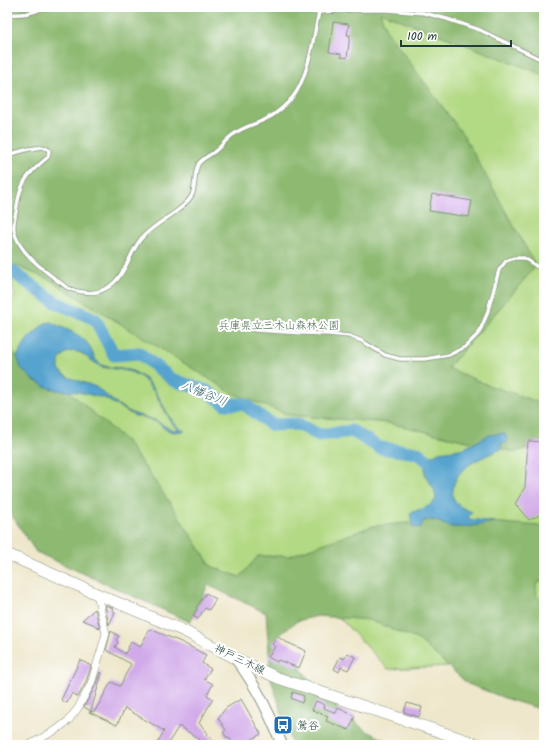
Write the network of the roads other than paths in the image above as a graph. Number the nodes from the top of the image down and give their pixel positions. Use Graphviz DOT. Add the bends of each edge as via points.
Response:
graph roads {
  1 [pos="45,7"];
  2 [pos="291,7"];
  3 [pos="319,12"];
  4 [pos="7,14"];
  5 [pos="544,61"];
  6 [pos="7,155"];
  7 [pos="544,271"];
  8 [pos="255,330"];
  9 [pos="7,554"];
  10 [pos="97,594"];
  11 [pos="235,658"];
  12 [pos="29,745"];
  13 [pos="282,745"];
  14 [pos="480,745"];
  1 -- 4 [label="lane" via="30,14"];
  2 -- 3 [label="lane" via="302,11"];
  3 -- 5 [label="lane" via="386,10 424,13 480,30"];
  3 -- 6 [label="lane" via="306,70 297,91 284,106 268,118 233,134 198,164 192,194 186,203 140,240 121,275 111,287 99,292 84,293 68,288 44,271 27,254 17,241 13,229 18,196 23,182 33,169 48,157 49,150 43,147"];
  7 -- 8 [label="lane" via="524,258 506,261 499,270 479,333 465,347 449,355 425,359 400,359 385,355 349,336"];
  9 -- 10 [label="main road, 神戸三木線"];
  10 -- 11 [label="main road, 神戸三木線" via="184,630"];
  10 -- 12 [label="street" via="106,634 91,684 68,721"];
  11 -- 13 [label="street" via="257,689"];
  11 -- 14 [label="main road, 神戸三木線" via="278,678"];
}
